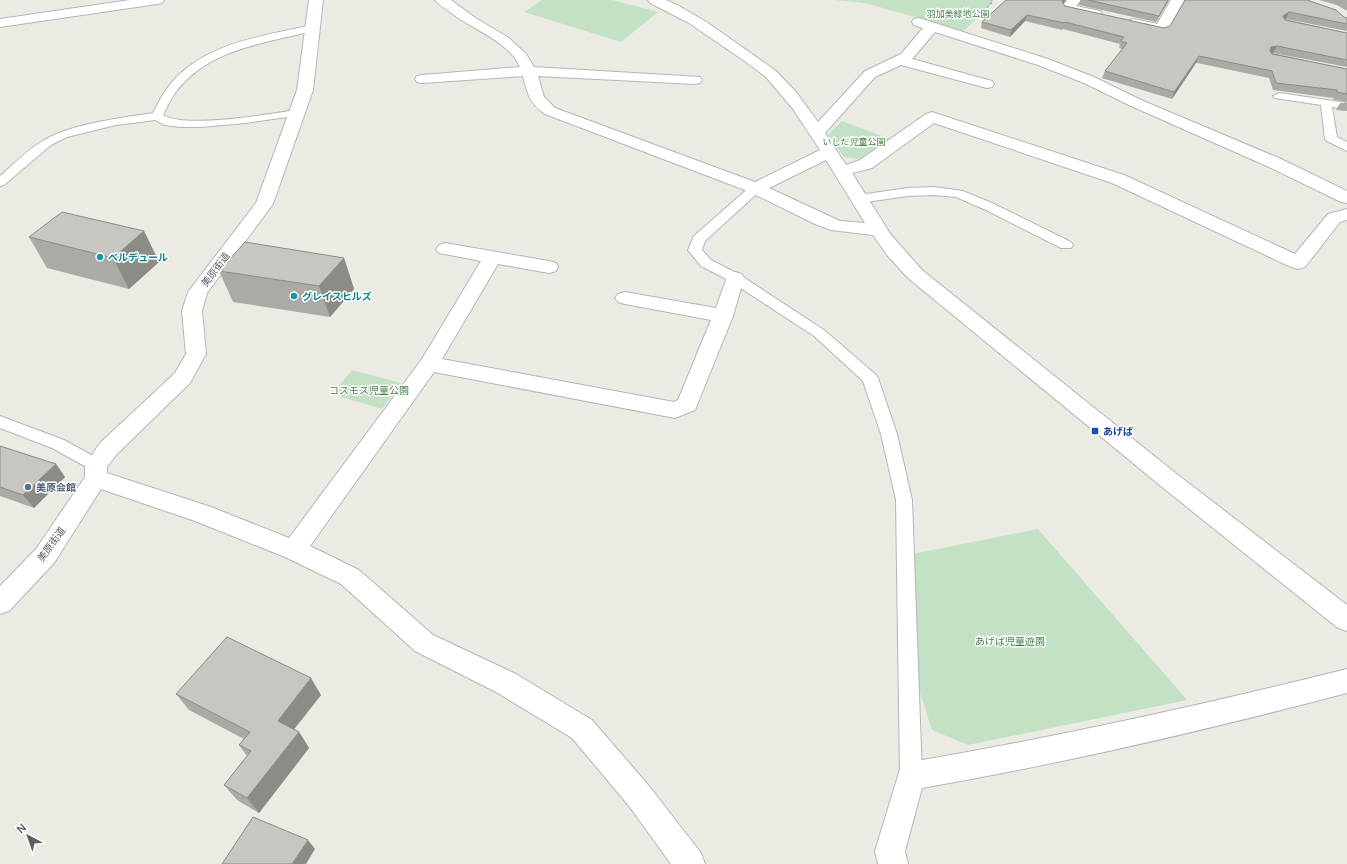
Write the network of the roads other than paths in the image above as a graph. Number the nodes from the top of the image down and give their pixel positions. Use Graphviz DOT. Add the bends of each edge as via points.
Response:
graph roads {
  1 [pos="157,0"];
  2 [pos="316,0"];
  3 [pos="442,0"];
  4 [pos="655,0"];
  5 [pos="1074,0"];
  6 [pos="1178,0"];
  7 [pos="112,3"];
  8 [pos="1106,17"];
  9 [pos="1122,20"];
  10 [pos="0,23"];
  11 [pos="313,28"];
  12 [pos="901,60"];
  13 [pos="530,71"];
  14 [pos="422,79"];
  15 [pos="695,80"];
  16 [pos="987,84"];
  17 [pos="1279,96"];
  18 [pos="1326,103"];
  19 [pos="1347,106"];
  20 [pos="297,113"];
  21 [pos="157,116"];
  22 [pos="816,133"];
  23 [pos="1347,147"];
  24 [pos="829,152"];
  25 [pos="842,172"];
  26 [pos="0,182"];
  27 [pos="756,188"];
  28 [pos="859,198"];
  29 [pos="1347,198"];
  30 [pos="1347,214"];
  31 [pos="877,230"];
  32 [pos="1066,245"];
  33 [pos="445,249"];
  34 [pos="493,257"];
  35 [pos="549,267"];
  36 [pos="734,278"];
  37 [pos="625,298"];
  38 [pos="723,316"];
  39 [pos="429,364"];
  40 [pos="0,422"];
  41 [pos="96,471"];
  42 [pos="294,550"];
  43 [pos="0,603"];
  44 [pos="1347,620"];
  45 [pos="1347,680"];
  46 [pos="911,776"];
  47 [pos="690,864"];
  48 [pos="893,864"];
  1 -- 7 [label="street"];
  2 -- 11 [label="street, 美原街道"];
  3 -- 13 [label="street" via="470,21 511,45"];
  4 -- 22 [label="street" via="685,15 773,76"];
  5 -- 8 [label="street" via="1068,8"];
  6 -- 9 [label="street" via="1161,29"];
  7 -- 10 [label="street"];
  11 -- 20 [label="street, 美原街道" via="305,90"];
  11 -- 21 [label="lane" via="220,51 204,60 173,85"];
  12 -- 16 [label="street"];
  12 -- 22 [label="street" via="870,74 829,122"];
  12 -- 29 [label="street" via="906,58 925,24 1089,80"];
  13 -- 14 [label="street"];
  13 -- 15 [label="street"];
  13 -- 27 [label="street" via="534,98 550,111 644,144"];
  17 -- 18 [label="lane"];
  18 -- 19 [label="lane"];
  18 -- 23 [label="lane" via="1331,139"];
  20 -- 21 [label="lane" via="221,123 185,124 168,123"];
  20 -- 41 [label="street, 美原街道" via="264,204 198,292 192,311 196,354 183,378 108,449"];
  21 -- 26 [label="lane" via="116,122 63,135 47,143"];
  22 -- 24 [label="street"];
  24 -- 25 [label="street"];
  24 -- 27 [label="street"];
  25 -- 28 [label="street"];
  25 -- 30 [label="street" via="866,164 932,117 1118,179 1298,263 1334,218"];
  27 -- 31 [label="street" via="837,226"];
  27 -- 36 [label="lane" via="699,239 695,250 706,263"];
  28 -- 31 [label="street"];
  28 -- 32 [label="lane" via="908,192 934,191 959,194"];
  31 -- 44 [label="street" via="897,257 915,274 1158,472"];
  33 -- 34 [label="street"];
  34 -- 35 [label="street"];
  34 -- 39 [label="street"];
  36 -- 38 [label="street"];
  36 -- 46 [label="lane" via="819,333 870,378 888,434 904,500"];
  37 -- 38 [label="street"];
  38 -- 39 [label="street" via="687,405 676,410"];
  39 -- 42 [label="street"];
  40 -- 41 [label="lane" via="58,444"];
  41 -- 42 [label="street"];
  41 -- 43 [label="street, 美原街道" via="45,556"];
  42 -- 47 [label="street" via="350,576 424,643 506,682 582,729 639,796"];
  45 -- 46 [label="street" via="1155,729"];
  46 -- 48 [label="street" via="890,851"];
}
